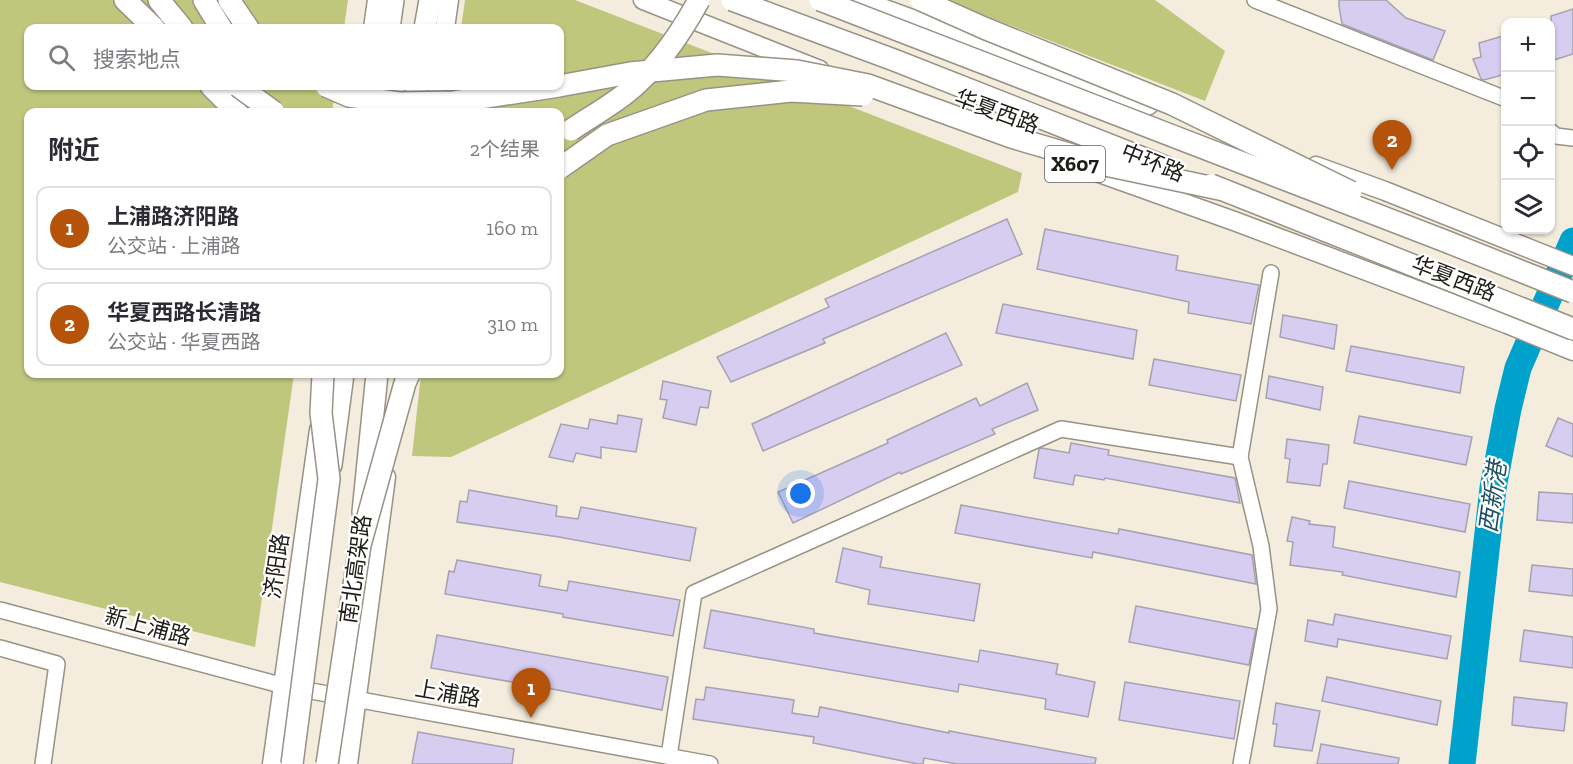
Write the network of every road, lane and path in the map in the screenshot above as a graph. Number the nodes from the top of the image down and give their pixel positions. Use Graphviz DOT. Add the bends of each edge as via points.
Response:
graph roads {
  1 [pos="125,0"];
  2 [pos="159,0"];
  3 [pos="204,0"];
  4 [pos="229,0"];
  5 [pos="377,0"];
  6 [pos="393,0"];
  7 [pos="430,0"];
  8 [pos="449,0"];
  9 [pos="643,0"];
  10 [pos="699,0"];
  11 [pos="732,0"];
  12 [pos="820,0"];
  13 [pos="860,0"];
  14 [pos="921,0"];
  15 [pos="947,0"];
  16 [pos="1255,0"];
  17 [pos="150,24"];
  18 [pos="179,24"];
  19 [pos="219,24"];
  20 [pos="245,24"];
  21 [pos="374,24"];
  22 [pos="390,24"];
  23 [pos="426,24"];
  24 [pos="446,24"];
  25 [pos="984,28"];
  26 [pos="564,86"];
  27 [pos="215,90"];
  28 [pos="244,90"];
  29 [pos="259,90"];
  30 [pos="335,90"];
  31 [pos="365,90"];
  32 [pos="380,90"];
  33 [pos="416,90"];
  34 [pos="437,90"];
  35 [pos="538,90"];
  36 [pos="901,97"];
  37 [pos="1501,97"];
  38 [pos="233,108"];
  39 [pos="268,108"];
  40 [pos="271,108"];
  41 [pos="363,108"];
  42 [pos="378,108"];
  43 [pos="414,108"];
  44 [pos="435,108"];
  45 [pos="564,133"];
  46 [pos="1555,135"];
  47 [pos="1573,138"];
  48 [pos="564,165"];
  49 [pos="1224,190"];
  50 [pos="1444,241"];
  51 [pos="1573,266"];
  52 [pos="1271,273"];
  53 [pos="1573,292"];
  54 [pos="1571,343"];
  55 [pos="323,378"];
  56 [pos="324,378"];
  57 [pos="342,378"];
  58 [pos="377,378"];
  59 [pos="399,378"];
  60 [pos="407,378"];
  61 [pos="1240,457"];
  62 [pos="329,479"];
  63 [pos="360,545"];
  64 [pos="0,610"];
  65 [pos="0,648"];
  66 [pos="284,686"];
  67 [pos="357,698"];
  68 [pos="669,756"];
  69 [pos="43,764"];
  70 [pos="272,764"];
  71 [pos="292,764"];
  72 [pos="327,764"];
  73 [pos="348,764"];
  74 [pos="710,764"];
  75 [pos="1241,764"];
  1 -- 17 [label="highway"];
  2 -- 18 [label="highway"];
  3 -- 19 [label="highway"];
  4 -- 20 [label="highway"];
  5 -- 21 [label="main road"];
  6 -- 22 [label="highway"];
  7 -- 23 [label="highway"];
  8 -- 24 [label="main road"];
  9 -- 54 [label="main road, 华夏西路 / X607" via="918,108 1507,324"];
  10 -- 45 [label="highway, bridge" via="684,28 650,71 625,94"];
  11 -- 49 [label="highway, 中环路, bridge"];
  12 -- 50 [label="highway, 中环路, bridge"];
  13 -- 51 [label="main road" via="1374,187"];
  14 -- 25 [label="highway, bridge"];
  15 -- 25 [label="highway, bridge"];
  16 -- 37 [label="street"];
  25 -- 50 [label="highway, bridge" via="1172,104"];
  26 -- 36 [label="highway, bridge" via="630,73 717,65 797,71 868,85"];
  27 -- 38 [label="highway"];
  28 -- 39 [label="highway, bridge"];
  29 -- 40 [label="highway"];
  30 -- 35 [label="highway, bridge" via="349,96 399,103 454,102"];
  31 -- 41 [label="main road"];
  32 -- 42 [label="highway"];
  33 -- 43 [label="highway"];
  34 -- 44 [label="main road"];
  36 -- 48 [label="highway, bridge" via="791,90 706,100 607,135"];
  36 -- 49 [label="highway, bridge" via="1110,166"];
  46 -- 47 [label="street"];
  49 -- 54 [label="highway, 中环路, bridge"];
  50 -- 53 [label="highway, 中环路, bridge"];
  52 -- 61 [label="street"];
  55 -- 66 [label="main road, 济阳路"];
  56 -- 62 [label="highway, bridge" via="321,413"];
  57 -- 62 [label="highway, 南北高架路, bridge"];
  58 -- 63 [label="highway, 南北高架路, bridge"];
  59 -- 67 [label="main road"];
  60 -- 63 [label="highway, bridge"];
  61 -- 68 [label="street" via="1061,429 694,592"];
  61 -- 75 [label="street" via="1261,546 1269,609"];
  62 -- 71 [label="highway, 南北高架路, bridge"];
  63 -- 72 [label="highway, 南北高架路, bridge"];
  64 -- 66 [label="street, 新上浦路"];
  65 -- 69 [label="street" via="57,664"];
  66 -- 67 [label="street, 上浦路"];
  66 -- 70 [label="main road, 济阳路"];
  67 -- 68 [label="street, 上浦路"];
  67 -- 73 [label="main road"];
  68 -- 74 [label="street, 上浦路"];
}
